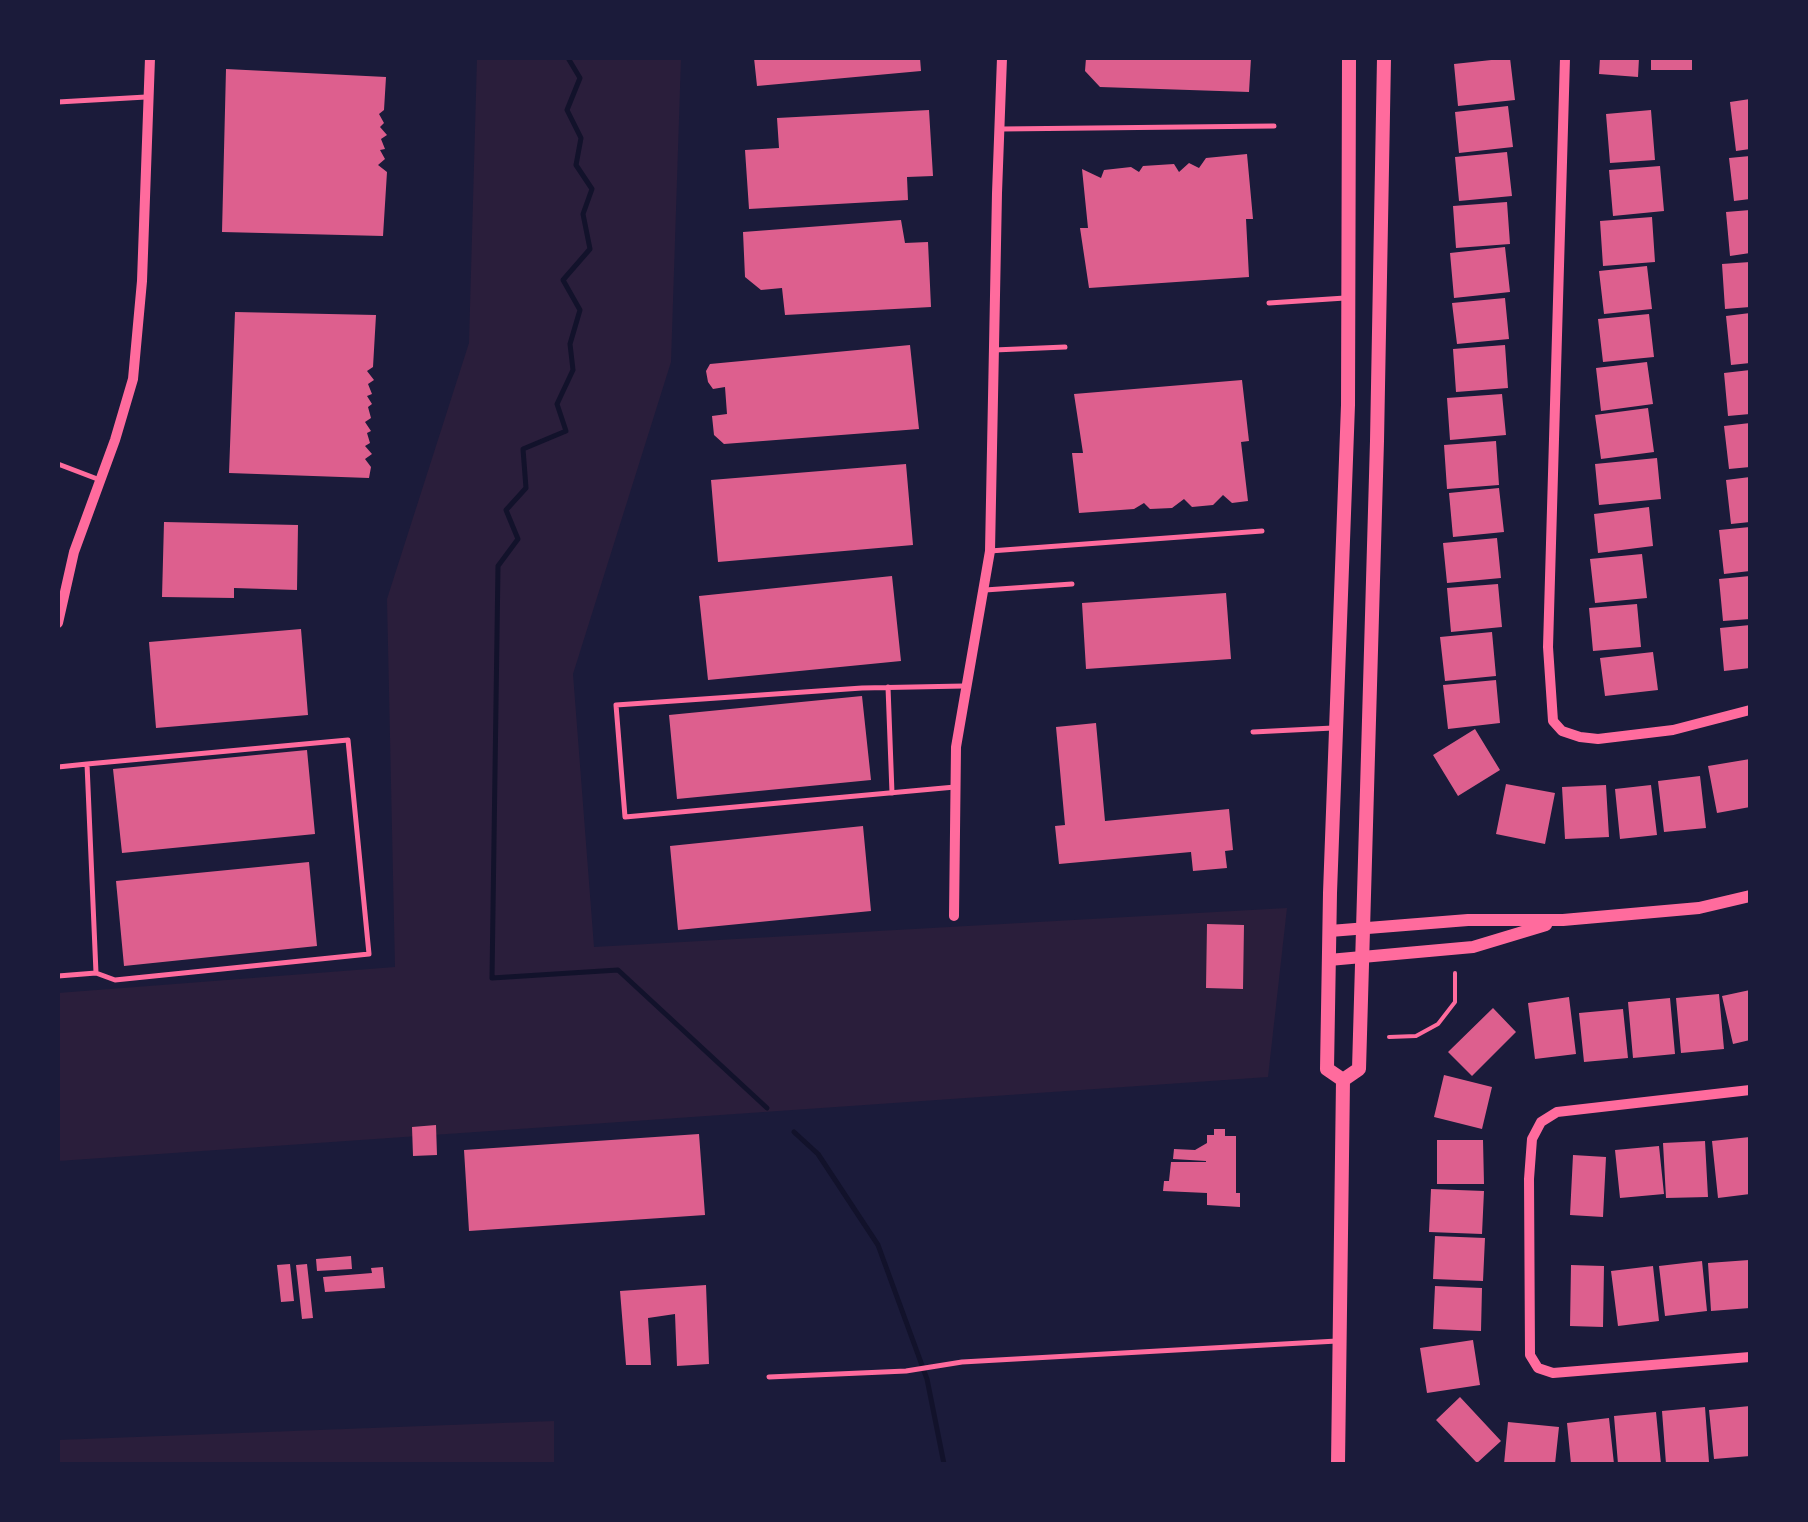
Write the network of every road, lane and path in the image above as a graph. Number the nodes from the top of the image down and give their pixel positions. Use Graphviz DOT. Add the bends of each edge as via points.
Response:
graph roads {
  1 [pos="150,58"];
  2 [pos="1002,58"];
  3 [pos="1349,58"];
  4 [pos="1384,58"];
  5 [pos="1564,58"];
  6 [pos="149,96"];
  7 [pos="58,102"];
  8 [pos="1274,126"];
  9 [pos="999,129"];
  10 [pos="1348,298"];
  11 [pos="1269,303"];
  12 [pos="1065,347"];
  13 [pos="994,350"];
  14 [pos="58,464"];
  15 [pos="100,480"];
  16 [pos="1262,530"];
  17 [pos="990,551"];
  18 [pos="1072,584"];
  19 [pos="984,590"];
  20 [pos="58,618"];
  21 [pos="967,686"];
  22 [pos="888,687"];
  23 [pos="1750,710"];
  24 [pos="1336,728"];
  25 [pos="1253,732"];
  26 [pos="88,764"];
  27 [pos="58,767"];
  28 [pos="955,787"];
  29 [pos="892,793"];
  30 [pos="1750,896"];
  31 [pos="954,916"];
  32 [pos="1563,920"];
  33 [pos="1362,928"];
  34 [pos="1330,931"];
  35 [pos="1361,957"];
  36 [pos="1329,960"];
  37 [pos="1455,972"];
  38 [pos="96,973"];
  39 [pos="58,976"];
  40 [pos="1388,1036"];
  41 [pos="1343,1080"];
  42 [pos="1750,1090"];
  43 [pos="1340,1341"];
  44 [pos="1750,1357"];
  45 [pos="769,1376"];
  46 [pos="1338,1464"];
  1 -- 6 [label="street"];
  2 -- 9 [label="street"];
  3 -- 10 [label="main road"];
  4 -- 33 [label="main road"];
  5 -- 23 [label="street" via="1548,647 1554,721 1562,731 1598,739 1674,730"];
  6 -- 7 [label="lane"];
  6 -- 15 [label="street" via="133,380"];
  8 -- 9 [label="lane"];
  9 -- 13 [label="street"];
  10 -- 11 [label="lane"];
  10 -- 24 [label="main road"];
  12 -- 13 [label="lane"];
  13 -- 17 [label="street"];
  14 -- 15 [label="lane"];
  15 -- 20 [label="street"];
  16 -- 17 [label="lane"];
  17 -- 19 [label="street"];
  18 -- 19 [label="lane"];
  19 -- 21 [label="street"];
  21 -- 22 [label="lane"];
  21 -- 28 [label="street"];
  22 -- 29 [label="lane"];
  22 -- 29 [label="lane" via="616,705 626,817"];
  24 -- 25 [label="lane"];
  24 -- 34 [label="main road"];
  26 -- 27 [label="lane"];
  26 -- 38 [label="lane"];
  26 -- 38 [label="lane" via="348,740 368,954 116,980"];
  28 -- 29 [label="lane"];
  28 -- 31 [label="street"];
  30 -- 32 [label="street" via="1699,908"];
  32 -- 33 [label="street"];
  32 -- 35 [label="street" via="1473,947"];
  33 -- 34 [label="street"];
  33 -- 35 [label="main road"];
  34 -- 36 [label="main road"];
  35 -- 36 [label="street"];
  35 -- 41 [label="main road" via="1359,1069"];
  36 -- 41 [label="main road" via="1327,1069"];
  37 -- 40 [label="path" via="1455,1002 1438,1024 1416,1036"];
  38 -- 39 [label="lane"];
  41 -- 43 [label="main road"];
  42 -- 44 [label="street" via="1557,1112 1532,1139 1529,1198 1530,1355 1538,1368 1553,1374"];
  43 -- 45 [label="lane"];
  43 -- 46 [label="main road"];
}
